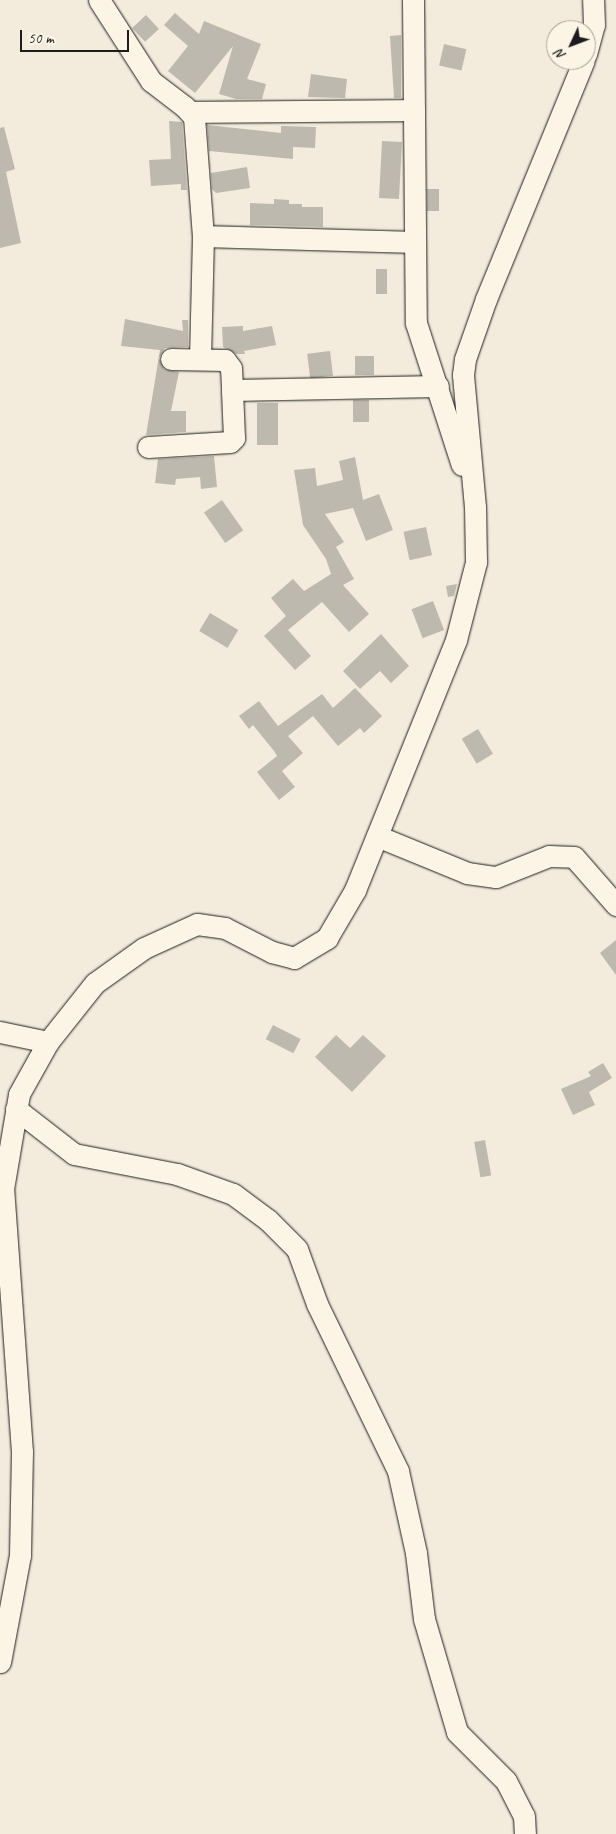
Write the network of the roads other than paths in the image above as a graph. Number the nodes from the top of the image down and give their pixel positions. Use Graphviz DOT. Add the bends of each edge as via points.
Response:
graph roads {
  1 [pos="99,0"];
  2 [pos="413,0"];
  3 [pos="593,0"];
  4 [pos="594,20"];
  5 [pos="580,70"];
  6 [pos="414,110"];
  7 [pos="191,112"];
  8 [pos="203,236"];
  9 [pos="415,242"];
  10 [pos="200,358"];
  11 [pos="171,359"];
  12 [pos="438,386"];
  13 [pos="232,390"];
  14 [pos="148,447"];
  15 [pos="475,507"];
  16 [pos="378,836"];
  17 [pos="616,905"];
  18 [pos="0,1032"];
  19 [pos="48,1042"];
  20 [pos="16,1109"];
  21 [pos="0,1662"];
  22 [pos="525,1834"];
  1 -- 7 [label="street" via="151,82"];
  2 -- 6 [label="street"];
  3 -- 4 [label="street"];
  5 -- 15 [label="street" via="486,299 465,359 463,375"];
  6 -- 7 [label="street"];
  6 -- 9 [label="street"];
  7 -- 8 [label="street" via="195,124"];
  8 -- 9 [label="street"];
  8 -- 10 [label="street"];
  9 -- 12 [label="street" via="416,323"];
  10 -- 11 [label="street"];
  10 -- 13 [label="street" via="225,360 231,368"];
  12 -- 13 [label="street"];
  12 -- 15 [label="street"];
  13 -- 14 [label="street" via="234,438 230,442"];
  15 -- 16 [label="street" via="476,562 456,640"];
  16 -- 17 [label="street" via="467,873 496,877 550,856 574,857"];
  16 -- 19 [label="street" via="354,890 327,938 294,958 272,952 225,928 197,924 144,948 95,983"];
  18 -- 19 [label="street"];
  19 -- 20 [label="street" via="19,1094"];
  20 -- 21 [label="street" via="3,1189 22,1452 20,1555"];
  20 -- 22 [label="street" via="74,1154 178,1174 233,1194 268,1220 298,1249 317,1304 398,1471 416,1553 424,1619 457,1732 506,1782 524,1816"];
}
